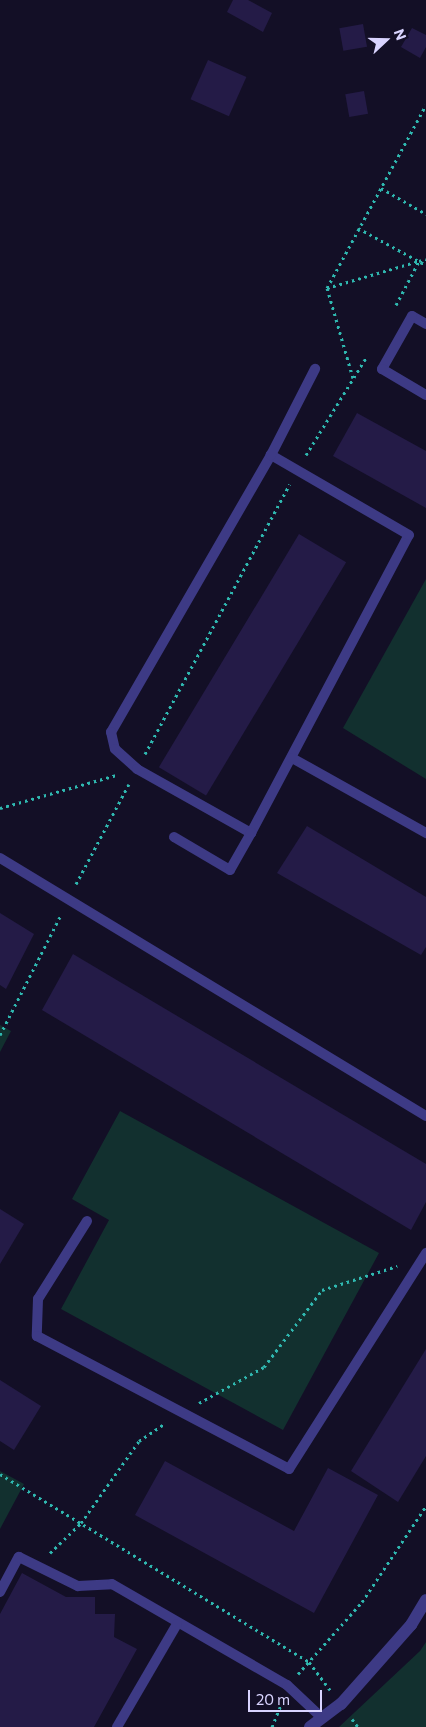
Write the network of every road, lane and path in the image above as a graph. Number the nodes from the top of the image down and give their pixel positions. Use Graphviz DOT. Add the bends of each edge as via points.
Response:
graph roads {
  1 [pos="426,105"];
  2 [pos="381,188"];
  3 [pos="426,214"];
  4 [pos="358,228"];
  5 [pos="426,259"];
  6 [pos="419,261"];
  7 [pos="426,265"];
  8 [pos="326,288"];
  9 [pos="394,310"];
  10 [pos="426,324"];
  11 [pos="368,353"];
  12 [pos="315,369"];
  13 [pos="354,379"];
  14 [pos="426,395"];
  15 [pos="271,454"];
  16 [pos="298,468"];
  17 [pos="292,758"];
  18 [pos="137,769"];
  19 [pos="0,808"];
  20 [pos="251,833"];
  21 [pos="426,833"];
  22 [pos="174,837"];
  23 [pos="0,858"];
  24 [pos="68,900"];
  25 [pos="0,1034"];
  26 [pos="426,1116"];
  27 [pos="87,1221"];
  28 [pos="425,1255"];
  29 [pos="181,1412"];
  30 [pos="0,1474"];
  31 [pos="426,1506"];
  32 [pos="81,1522"];
  33 [pos="38,1564"];
  34 [pos="0,1592"];
  35 [pos="426,1600"];
  36 [pos="177,1624"];
  37 [pos="309,1662"];
  38 [pos="287,1685"];
  39 [pos="341,1704"];
  40 [pos="321,1717"];
  41 [pos="117,1727"];
  42 [pos="272,1727"];
  43 [pos="310,1727"];
  44 [pos="358,1727"];
  1 -- 2 [label="path"];
  2 -- 3 [label="path"];
  2 -- 4 [label="path"];
  4 -- 6 [label="path"];
  4 -- 8 [label="path"];
  5 -- 6 [label="path"];
  6 -- 7 [label="path"];
  6 -- 8 [label="path"];
  6 -- 9 [label="path"];
  8 -- 13 [label="path"];
  10 -- 14 [label="lane" via="412,316 382,369"];
  11 -- 13 [label="path"];
  12 -- 15 [label="lane"];
  13 -- 16 [label="path"];
  15 -- 16 [label="lane"];
  15 -- 18 [label="lane" via="111,732 115,749"];
  16 -- 17 [label="lane" via="409,535"];
  16 -- 18 [label="path"];
  17 -- 20 [label="lane"];
  17 -- 21 [label="lane"];
  18 -- 19 [label="path"];
  18 -- 20 [label="lane"];
  18 -- 24 [label="path"];
  20 -- 22 [label="lane" via="230,870"];
  23 -- 24 [label="lane"];
  24 -- 25 [label="path"];
  24 -- 26 [label="lane"];
  27 -- 29 [label="lane" via="38,1299 37,1336"];
  28 -- 29 [label="path" via="322,1290 264,1367"];
  28 -- 29 [label="lane" via="289,1469"];
  29 -- 32 [label="path" via="138,1441"];
  30 -- 32 [label="path"];
  31 -- 37 [label="path" via="362,1602"];
  32 -- 33 [label="path"];
  32 -- 37 [label="path"];
  33 -- 34 [label="lane" via="19,1557"];
  33 -- 36 [label="lane" via="78,1586 112,1584"];
  35 -- 39 [label="street" via="411,1625"];
  36 -- 38 [label="lane"];
  36 -- 41 [label="lane"];
  37 -- 38 [label="path"];
  37 -- 39 [label="path"];
  38 -- 40 [label="lane"];
  38 -- 42 [label="path"];
  39 -- 40 [label="street"];
  39 -- 44 [label="path"];
  40 -- 43 [label="street"];
}
